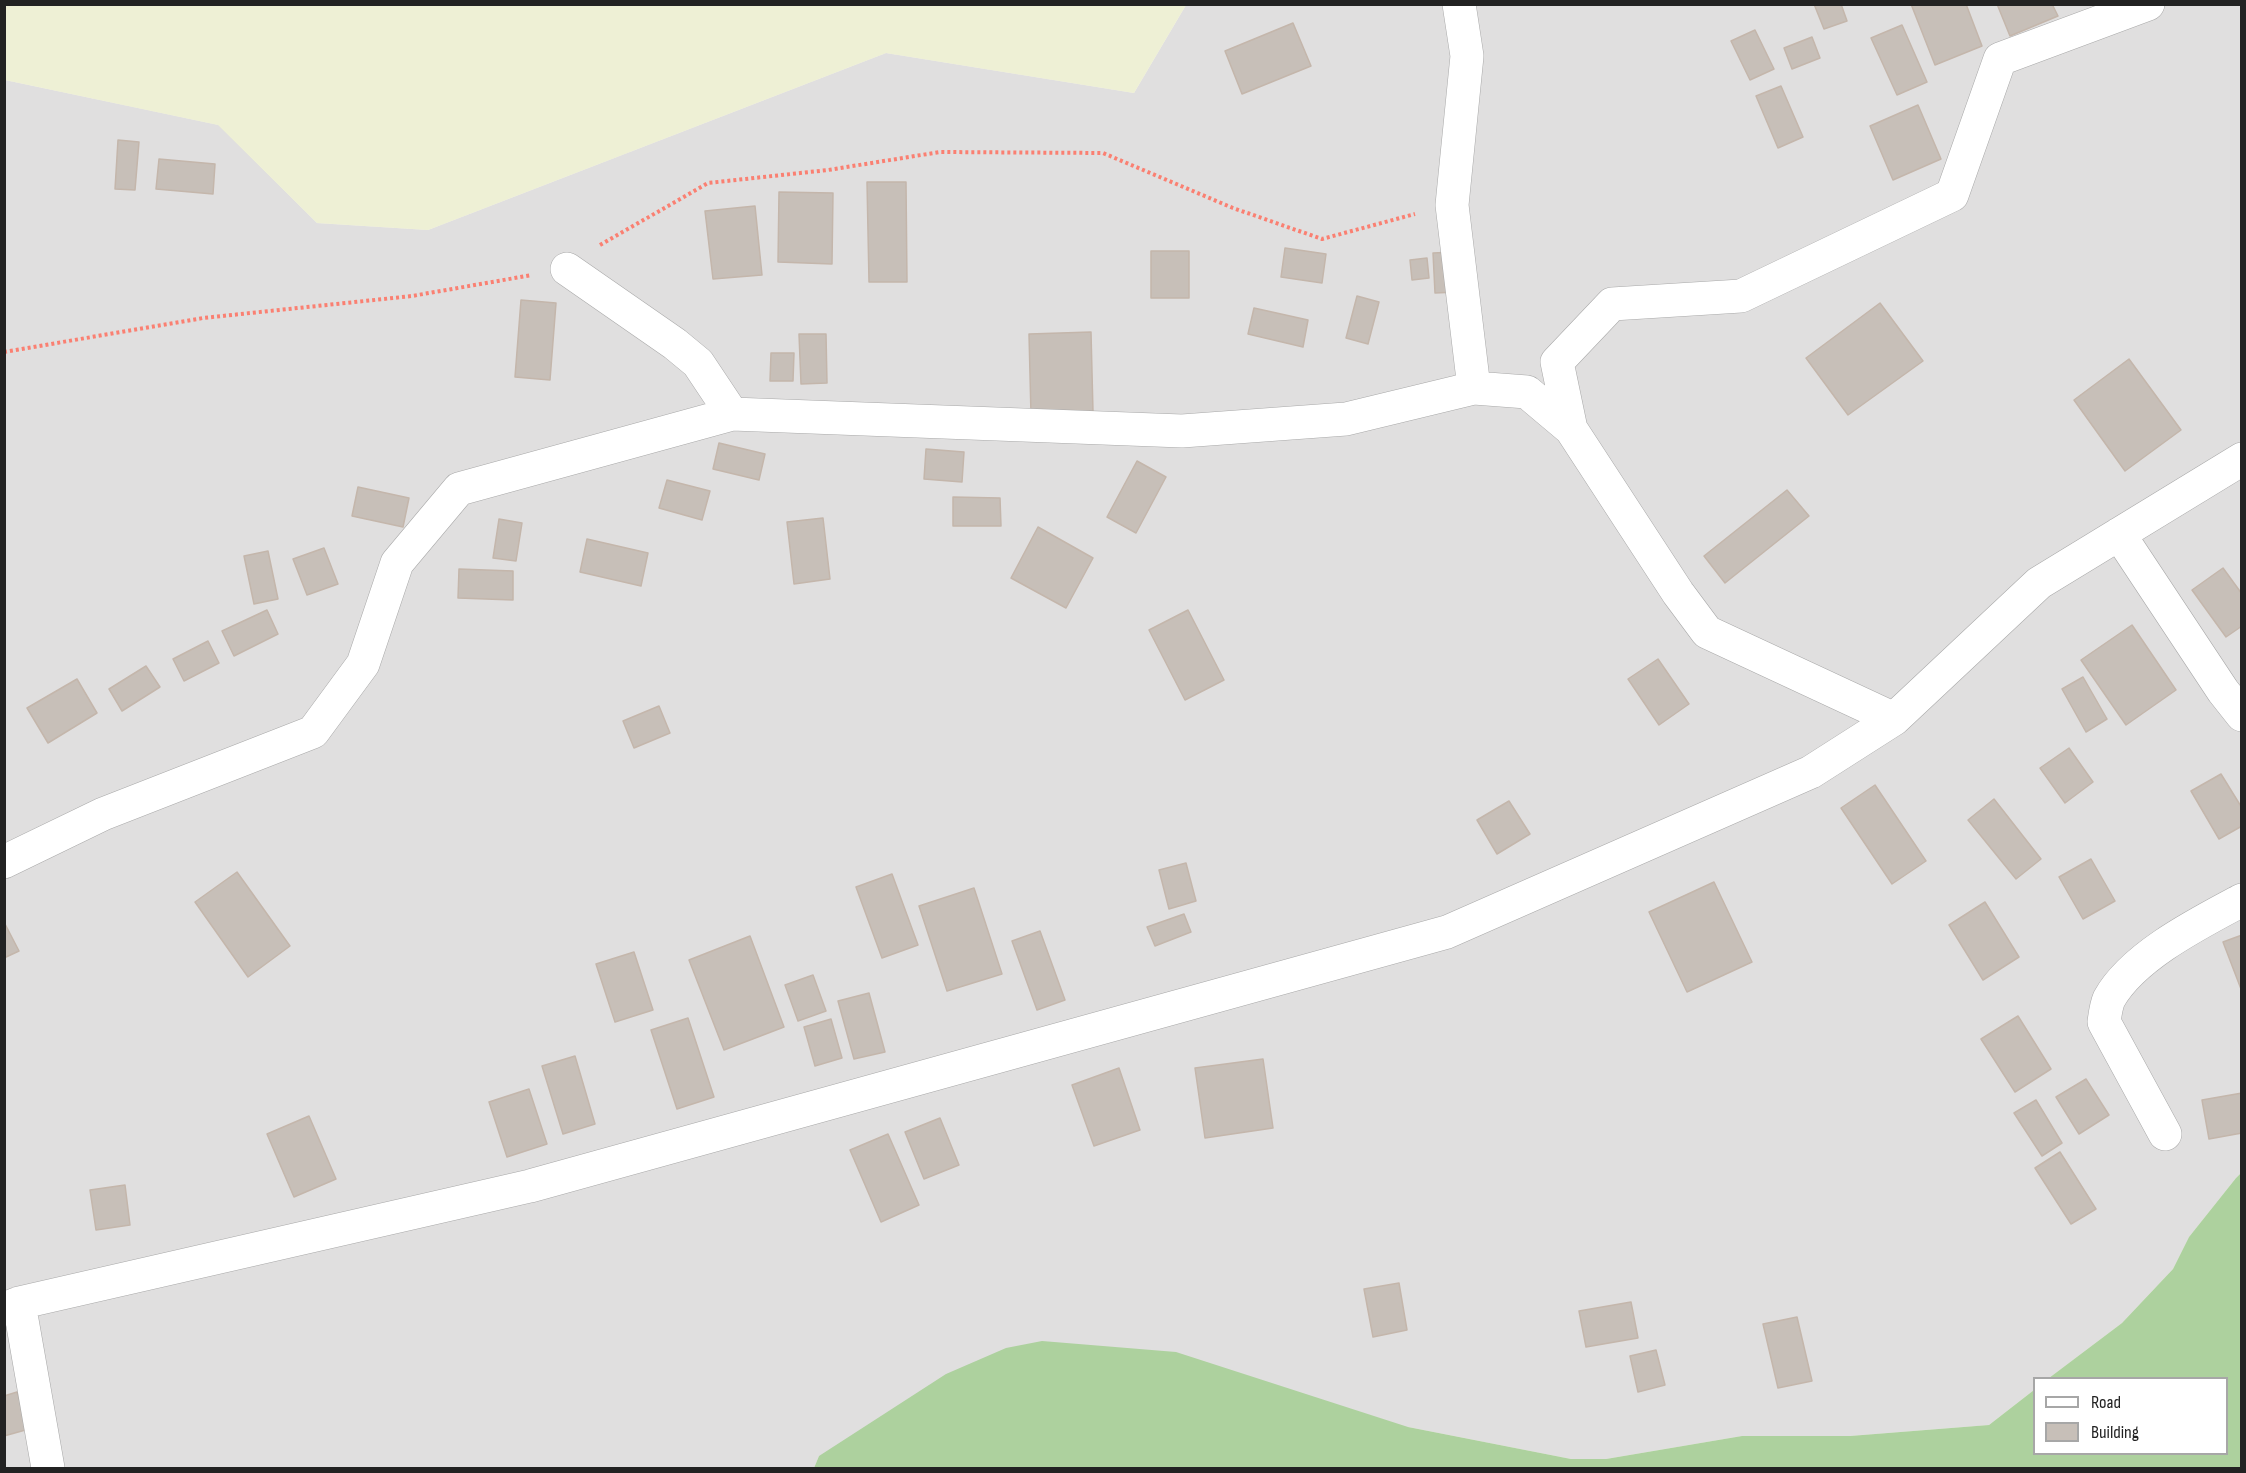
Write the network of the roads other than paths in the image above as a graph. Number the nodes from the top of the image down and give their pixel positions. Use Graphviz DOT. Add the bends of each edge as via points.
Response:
graph roads {
  1 [pos="1460,4"];
  2 [pos="2148,4"];
  3 [pos="567,269"];
  4 [pos="1474,388"];
  5 [pos="732,414"];
  6 [pos="1571,429"];
  7 [pos="2241,459"];
  8 [pos="2119,534"];
  9 [pos="2241,715"];
  10 [pos="1894,719"];
  11 [pos="4,862"];
  12 [pos="2241,900"];
  13 [pos="2165,1134"];
  14 [pos="12,1306"];
  15 [pos="48,1468"];
  1 -- 4 [label="street" via="1467,56 1452,205"];
  2 -- 6 [label="street" via="2000,59 1952,195 1741,296 1612,304 1557,362"];
  3 -- 5 [label="street" via="698,363"];
  4 -- 5 [label="street" via="1346,419 1182,431"];
  4 -- 6 [label="street" via="1527,392"];
  5 -- 11 [label="street" via="459,489 397,563 363,664 313,732 103,814"];
  6 -- 10 [label="street" via="1707,632"];
  7 -- 8 [label="street"];
  8 -- 9 [label="street"];
  8 -- 10 [label="street" via="2039,584"];
  10 -- 14 [label="street" via="1811,772 1447,932 530,1186"];
  12 -- 13 [label="street" via="2196,924 2130,970 2108,1001 2104,1022"];
  14 -- 15 [label="street"];
}
